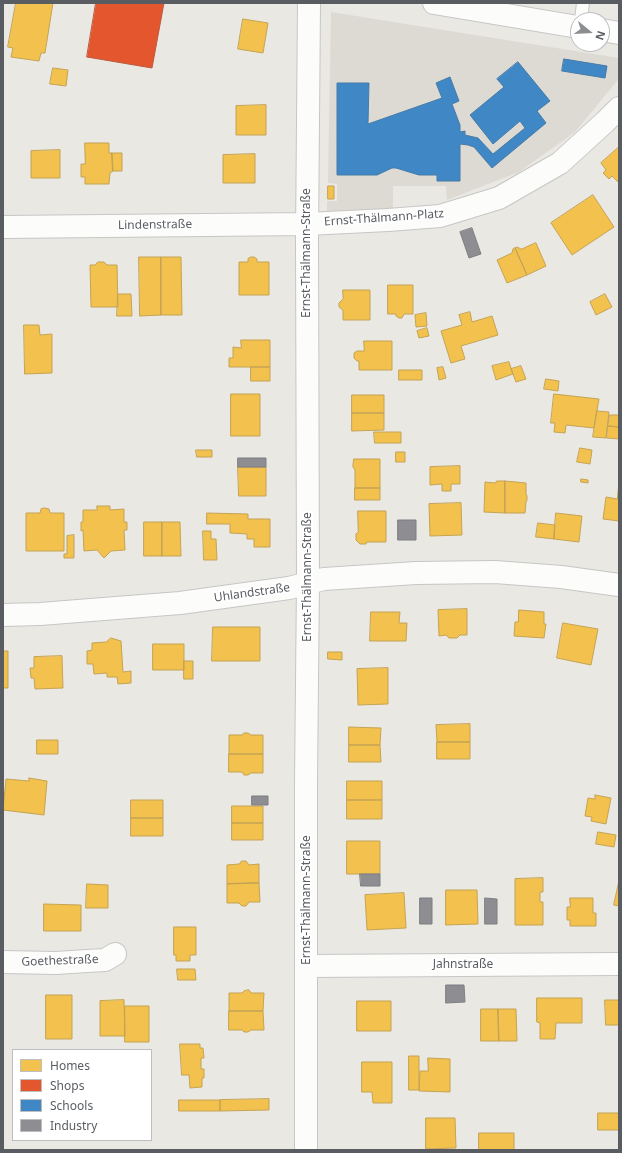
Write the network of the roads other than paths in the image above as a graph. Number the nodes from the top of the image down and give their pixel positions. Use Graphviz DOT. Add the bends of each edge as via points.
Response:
graph roads {
  1 [pos="308,3"];
  2 [pos="444,4"];
  3 [pos="570,26"];
  4 [pos="619,108"];
  5 [pos="307,224"];
  6 [pos="3,227"];
  7 [pos="308,582"];
  8 [pos="619,585"];
  9 [pos="3,615"];
  10 [pos="115,954"];
  11 [pos="3,962"];
  12 [pos="619,964"];
  13 [pos="307,966"];
  14 [pos="306,1150"];
  1 -- 5 [label="street, Ernst-Thälmann-Straße"];
  2 -- 3 [label="street"];
  4 -- 5 [label="street, Ernst-Thälmann-Platz" via="560,163 499,198 440,216 422,214 388,220"];
  5 -- 6 [label="street, Lindenstraße"];
  5 -- 7 [label="street, Ernst-Thälmann-Straße"];
  7 -- 8 [label="street, Uhlandstraße" via="407,573 496,572"];
  7 -- 9 [label="street, Uhlandstraße" via="289,588 180,603"];
  7 -- 13 [label="street, Ernst-Thälmann-Straße"];
  10 -- 11 [label="street, Goethestraße" via="105,960 56,963"];
  12 -- 13 [label="street, Jahnstraße"];
  13 -- 14 [label="street, Ernst-Thälmann-Straße"];
}
